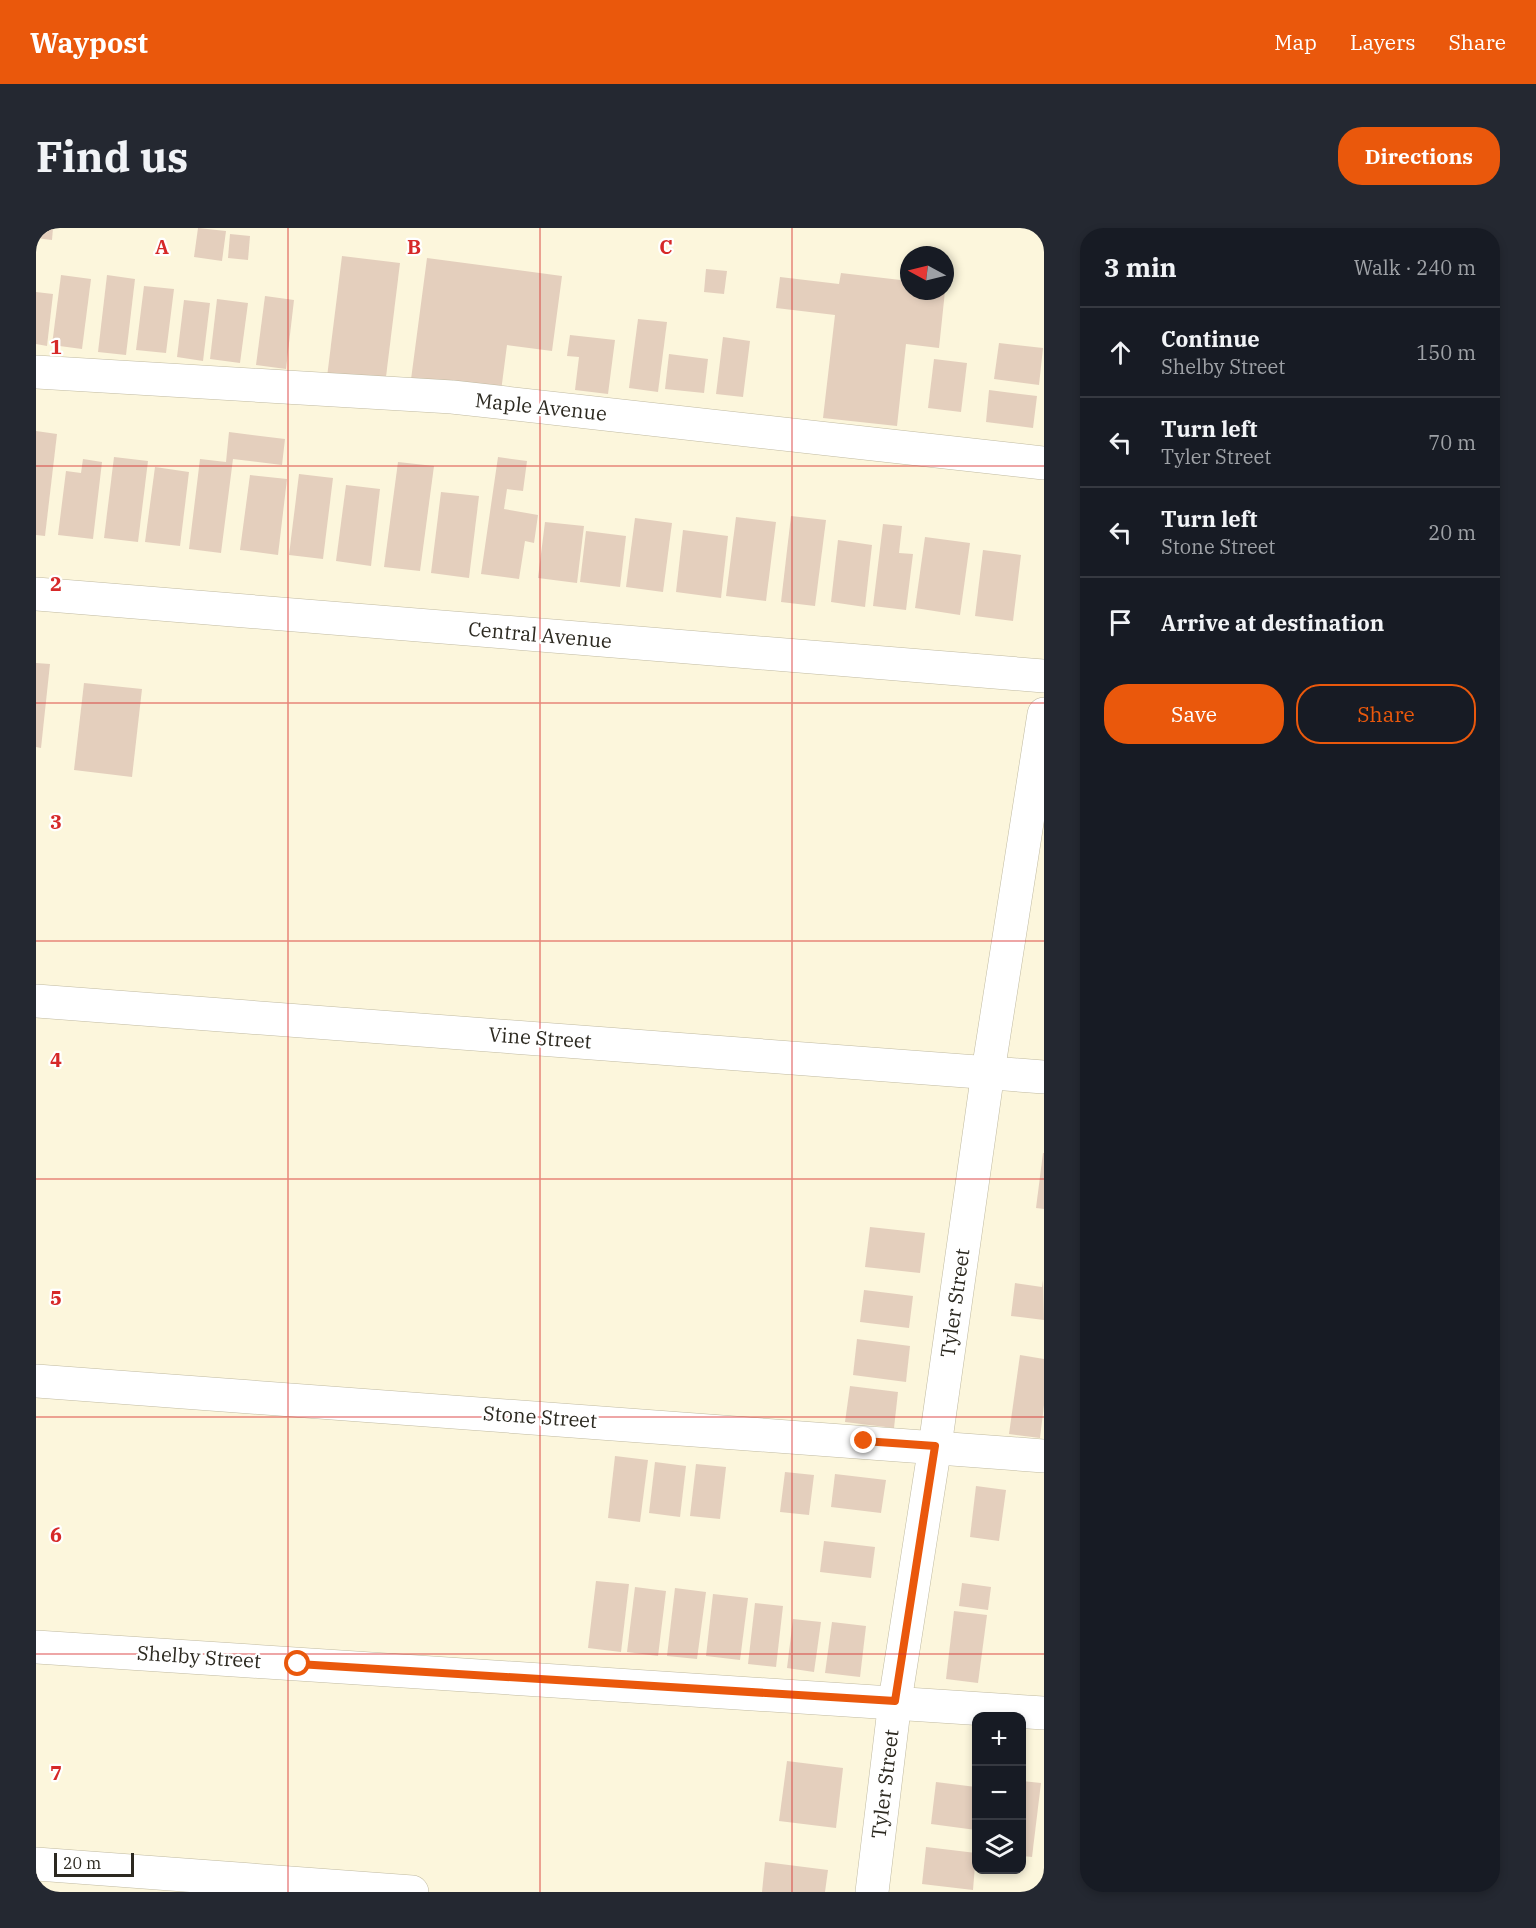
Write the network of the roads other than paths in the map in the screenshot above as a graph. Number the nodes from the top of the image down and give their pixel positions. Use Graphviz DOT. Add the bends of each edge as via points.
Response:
graph roads {
  1 [pos="36,372"];
  2 [pos="1044,463"];
  3 [pos="36,594"];
  4 [pos="1044,676"];
  5 [pos="1044,714"];
  6 [pos="36,1001"];
  7 [pos="988,1072"];
  8 [pos="1044,1077"];
  9 [pos="36,1381"];
  10 [pos="935,1446"];
  11 [pos="1044,1456"];
  12 [pos="36,1647"];
  13 [pos="895,1701"];
  14 [pos="1044,1713"];
  15 [pos="36,1864"];
  16 [pos="412,1892"];
  17 [pos="872,1892"];
  1 -- 2 [label="street, Maple Avenue" via="453,397"];
  3 -- 4 [label="street, Central Avenue"];
  5 -- 7 [label="street, Tyler Street"];
  6 -- 7 [label="street, Vine Street"];
  7 -- 8 [label="street, Vine Street"];
  7 -- 10 [label="street, Tyler Street"];
  9 -- 10 [label="street, Stone Street"];
  10 -- 11 [label="street, Stone Street"];
  10 -- 13 [label="street, Tyler Street"];
  12 -- 13 [label="street, Shelby Street"];
  13 -- 14 [label="street, Shelby Street"];
  13 -- 17 [label="street, Tyler Street"];
  15 -- 16 [label="street"];
}
